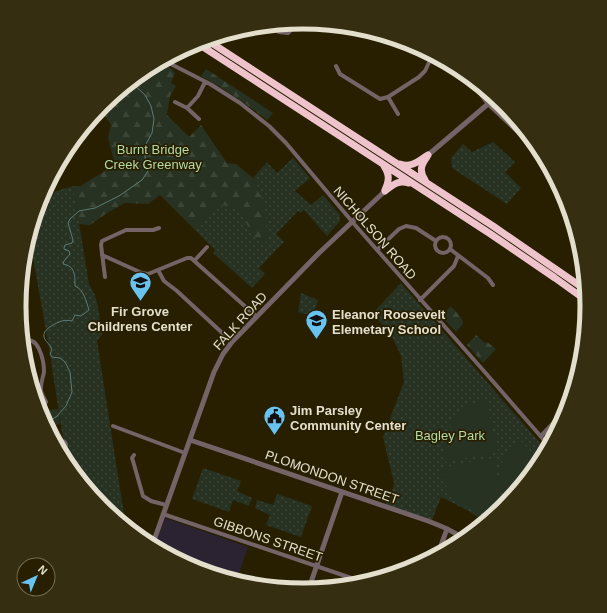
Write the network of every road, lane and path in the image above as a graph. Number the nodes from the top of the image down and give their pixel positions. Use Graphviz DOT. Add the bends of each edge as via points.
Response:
graph roads {
  1 [pos="278,30"];
  2 [pos="291,30"];
  3 [pos="213,44"];
  4 [pos="204,48"];
  5 [pos="430,60"];
  6 [pos="170,64"];
  7 [pos="336,66"];
  8 [pos="205,82"];
  9 [pos="480,93"];
  10 [pos="388,97"];
  11 [pos="175,102"];
  12 [pos="490,102"];
  13 [pos="488,104"];
  14 [pos="187,108"];
  15 [pos="398,114"];
  16 [pos="198,119"];
  17 [pos="524,138"];
  18 [pos="428,154"];
  19 [pos="397,163"];
  20 [pos="383,164"];
  21 [pos="426,182"];
  22 [pos="416,185"];
  23 [pos="385,191"];
  24 [pos="352,221"];
  25 [pos="158,228"];
  26 [pos="436,241"];
  27 [pos="207,247"];
  28 [pos="377,250"];
  29 [pos="450,250"];
  30 [pos="102,255"];
  31 [pos="458,256"];
  32 [pos="194,260"];
  33 [pos="158,270"];
  34 [pos="105,277"];
  35 [pos="493,285"];
  36 [pos="580,286"];
  37 [pos="580,296"];
  38 [pos="420,300"];
  39 [pos="257,317"];
  40 [pos="28,341"];
  41 [pos="232,342"];
  42 [pos="46,402"];
  43 [pos="558,417"];
  44 [pos="113,426"];
  45 [pos="541,436"];
  46 [pos="190,440"];
  47 [pos="546,442"];
  48 [pos="185,453"];
  49 [pos="134,455"];
  50 [pos="342,492"];
  51 [pos="166,505"];
  52 [pos="163,514"];
  53 [pos="447,529"];
  54 [pos="460,536"];
  55 [pos="154,540"];
  56 [pos="440,548"];
  57 [pos="316,566"];
  58 [pos="355,579"];
  59 [pos="310,584"];
  1 -- 2 [label="street" via="288,33"];
  3 -- 19 [label="highway"];
  4 -- 20 [label="highway"];
  5 -- 10 [label="street" via="419,77"];
  6 -- 8 [label="street, NICHOLSON ROAD"];
  7 -- 10 [label="street" via="340,74 380,99"];
  8 -- 14 [label="street" via="198,96"];
  8 -- 24 [label="street, NICHOLSON ROAD" via="240,103 269,126"];
  9 -- 13 [label="street"];
  10 -- 15 [label="street"];
  11 -- 14 [label="street"];
  12 -- 13 [label="street"];
  13 -- 17 [label="street"];
  13 -- 18 [label="street"];
  14 -- 16 [label="street"];
  18 -- 19 [label="highway" via="412,165"];
  18 -- 21 [label="highway" via="421,168"];
  19 -- 21 [label="highway"];
  20 -- 22 [label="highway"];
  20 -- 23 [label="highway" via="389,178"];
  21 -- 36 [label="highway"];
  22 -- 23 [label="highway" via="400,182"];
  22 -- 37 [label="highway"];
  23 -- 24 [label="street, FALK ROAD"];
  24 -- 28 [label="street, NICHOLSON ROAD"];
  24 -- 39 [label="street, FALK ROAD"];
  25 -- 30 [label="street" via="126,230 104,240 101,245"];
  26 -- 28 [label="street" via="416,228 406,226 399,229"];
  26 -- 29 [label="street" via="438,251 444,253"];
  26 -- 29 [label="street" via="442,237 448,239 451,244"];
  27 -- 32 [label="street"];
  28 -- 38 [label="street, NICHOLSON ROAD"];
  29 -- 31 [label="street"];
  30 -- 33 [label="street" via="142,274"];
  30 -- 34 [label="street"];
  31 -- 35 [label="street" via="488,278"];
  31 -- 38 [label="street" via="454,266"];
  32 -- 33 [label="street" via="187,258"];
  32 -- 39 [label="street"];
  33 -- 41 [label="street" via="164,281"];
  38 -- 45 [label="street, NICHOLSON ROAD"];
  39 -- 41 [label="street, FALK ROAD"];
  40 -- 42 [label="street" via="34,342 40,351 44,373 41,390"];
  41 -- 46 [label="street, FALK ROAD" via="216,367"];
  43 -- 45 [label="street"];
  44 -- 48 [label="street"];
  45 -- 47 [label="street, NICHOLSON ROAD"];
  46 -- 48 [label="street, FALK ROAD"];
  46 -- 50 [label="street, PLOMONDON STREET"];
  48 -- 51 [label="street, FALK ROAD"];
  49 -- 51 [label="street" via="132,458 143,496"];
  50 -- 53 [label="street, PLOMONDON STREET"];
  50 -- 57 [label="street"];
  51 -- 52 [label="street, FALK ROAD"];
  52 -- 55 [label="street, FALK ROAD"];
  52 -- 57 [label="street, GIBBONS STREET"];
  53 -- 54 [label="street, PLOMONDON STREET"];
  53 -- 56 [label="street"];
  57 -- 58 [label="street, GIBBONS STREET"];
  57 -- 59 [label="street"];
}
